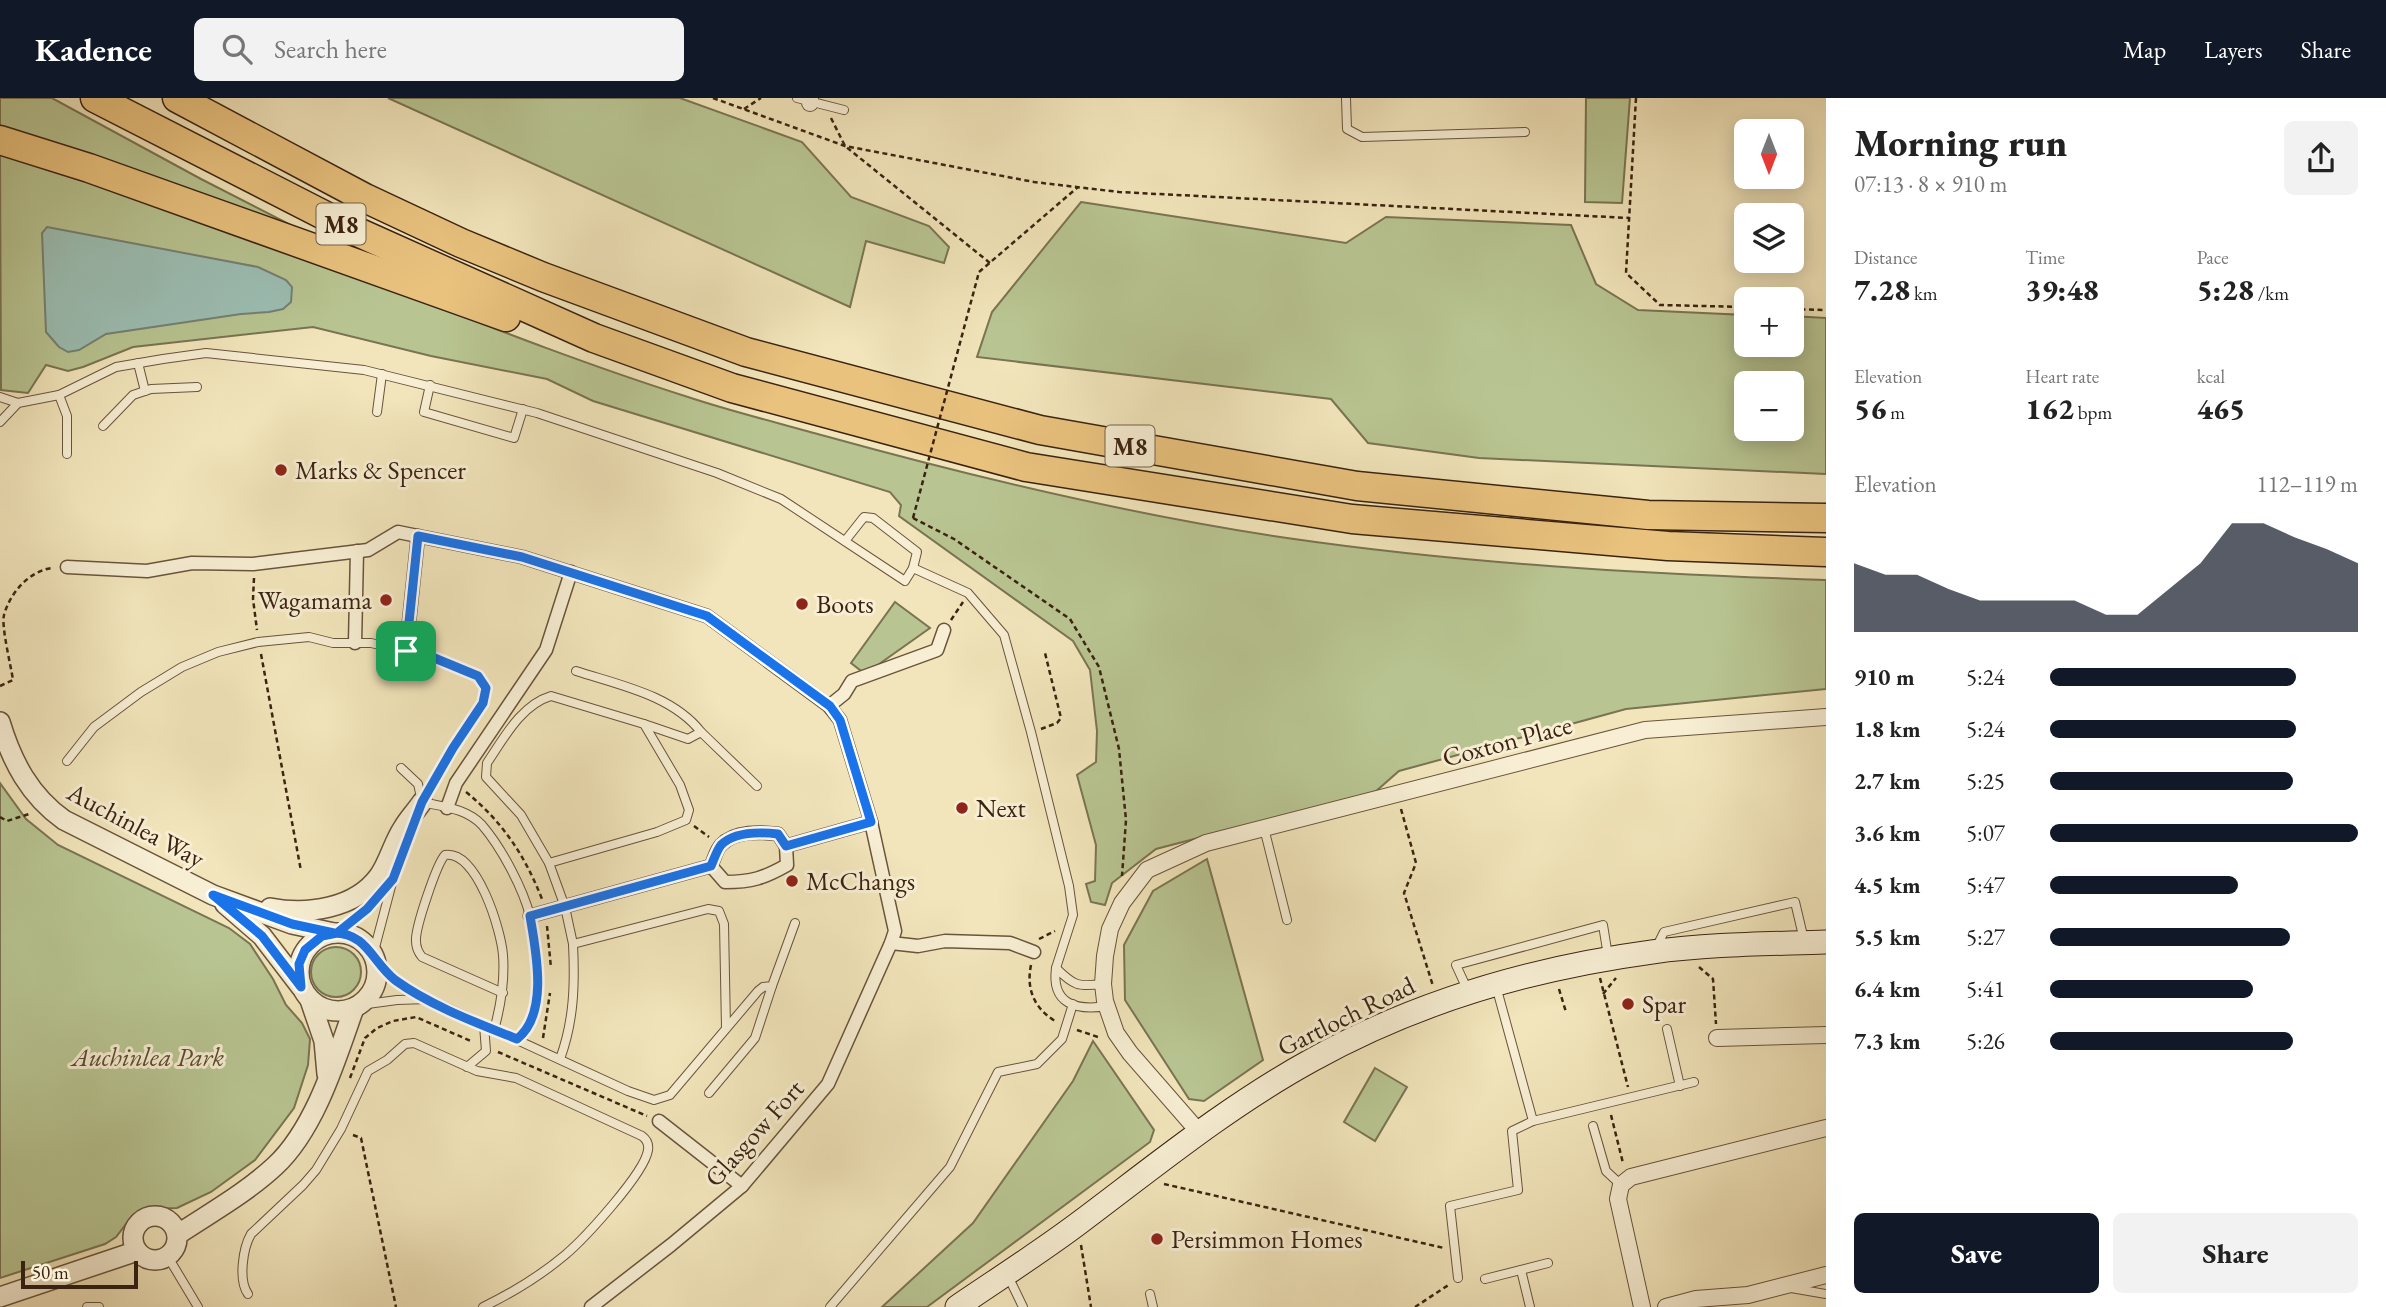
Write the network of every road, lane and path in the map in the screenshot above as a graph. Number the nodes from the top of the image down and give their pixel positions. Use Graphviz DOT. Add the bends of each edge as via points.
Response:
graph roads {
  1 [pos="95,98"];
  2 [pos="177,98"];
  3 [pos="217,98"];
  4 [pos="713,98"];
  5 [pos="761,98"];
  6 [pos="1346,98"];
  7 [pos="1636,98"];
  8 [pos="810,101"];
  9 [pos="744,108"];
  10 [pos="844,110"];
  11 [pos="1525,132"];
  12 [pos="0,140"];
  13 [pos="845,146"];
  14 [pos="1078,187"];
  15 [pos="1629,218"];
  16 [pos="461,243"];
  17 [pos="990,263"];
  18 [pos="1734,307"];
  19 [pos="1804,309"];
  20 [pos="1826,310"];
  21 [pos="594,338"];
  22 [pos="138,363"];
  23 [pos="382,374"];
  24 [pos="430,385"];
  25 [pos="197,387"];
  26 [pos="145,391"];
  27 [pos="59,396"];
  28 [pos="0,397"];
  29 [pos="18,403"];
  30 [pos="523,409"];
  31 [pos="377,412"];
  32 [pos="0,422"];
  33 [pos="103,426"];
  34 [pos="67,454"];
  35 [pos="1826,518"];
  36 [pos="418,536"];
  37 [pos="845,541"];
  38 [pos="357,551"];
  39 [pos="1826,552"];
  40 [pos="253,564"];
  41 [pos="67,567"];
  42 [pos="913,568"];
  43 [pos="571,572"];
  44 [pos="968,593"];
  45 [pos="944,630"];
  46 [pos="258,642"];
  47 [pos="355,643"];
  48 [pos="406,651"];
  49 [pos="1045,653"];
  50 [pos="576,671"];
  51 [pos="0,686"];
  52 [pos="830,706"];
  53 [pos="1826,718"];
  54 [pos="0,722"];
  55 [pos="643,724"];
  56 [pos="701,732"];
  57 [pos="1031,732"];
  58 [pos="67,761"];
  59 [pos="401,768"];
  60 [pos="757,786"];
  61 [pos="1397,795"];
  62 [pos="422,802"];
  63 [pos="47,808"];
  64 [pos="447,808"];
  65 [pos="0,817"];
  66 [pos="686,820"];
  67 [pos="871,822"];
  68 [pos="1264,828"];
  69 [pos="720,845"];
  70 [pos="786,846"];
  71 [pos="550,863"];
  72 [pos="711,866"];
  73 [pos="301,871"];
  74 [pos="393,879"];
  75 [pos="213,895"];
  76 [pos="238,903"];
  77 [pos="1122,903"];
  78 [pos="565,907"];
  79 [pos="530,916"];
  80 [pos="1287,920"];
  81 [pos="795,923"];
  82 [pos="335,933"];
  83 [pos="1815,942"];
  84 [pos="891,943"];
  85 [pos="573,944"];
  86 [pos="1678,950"];
  87 [pos="1654,952"];
  88 [pos="1034,953"];
  89 [pos="374,958"];
  90 [pos="1602,960"];
  91 [pos="1056,968"];
  92 [pos="1553,969"];
  93 [pos="1496,983"];
  94 [pos="1103,984"];
  95 [pos="772,986"];
  96 [pos="1468,991"];
  97 [pos="503,993"];
  98 [pos="305,994"];
  99 [pos="428,999"];
  100 [pos="1438,1003"];
  101 [pos="1073,1004"];
  102 [pos="1107,1006"];
  103 [pos="357,1007"];
  104 [pos="1566,1012"];
  105 [pos="484,1025"];
  106 [pos="726,1027"];
  107 [pos="1667,1029"];
  108 [pos="494,1030"];
  109 [pos="1826,1035"];
  110 [pos="1717,1038"];
  111 [pos="517,1039"];
  112 [pos="560,1059"];
  113 [pos="467,1067"];
  114 [pos="327,1078"];
  115 [pos="1694,1083"];
  116 [pos="1680,1086"];
  117 [pos="709,1093"];
  118 [pos="1631,1098"];
  119 [pos="1608,1103"];
  120 [pos="659,1121"];
  121 [pos="1533,1121"];
  122 [pos="1593,1126"];
  123 [pos="1826,1128"];
  124 [pos="341,1129"];
  125 [pos="1198,1132"];
  126 [pos="1137,1178"];
  127 [pos="1624,1182"];
  128 [pos="742,1186"];
  129 [pos="1077,1224"];
  130 [pos="177,1235"];
  131 [pos="1455,1250"];
  132 [pos="137,1251"];
  133 [pos="167,1257"];
  134 [pos="1548,1263"];
  135 [pos="1521,1270"];
  136 [pos="1006,1274"];
  137 [pos="1826,1275"];
  138 [pos="1458,1278"];
  139 [pos="1485,1279"];
  140 [pos="1779,1287"];
  141 [pos="248,1294"];
  142 [pos="1150,1294"];
  143 [pos="1826,1294"];
  144 [pos="0,1297"];
  145 [pos="1750,1301"];
  146 [pos="87,1307"];
  147 [pos="99,1307"];
  148 [pos="198,1307"];
  149 [pos="396,1307"];
  150 [pos="483,1307"];
  151 [pos="591,1307"];
  152 [pos="830,1307"];
  153 [pos="957,1307"];
  154 [pos="1023,1307"];
  155 [pos="1091,1307"];
  156 [pos="1153,1307"];
  157 [pos="1415,1307"];
  158 [pos="1530,1307"];
  159 [pos="1643,1307"];
  160 [pos="1666,1307"];
  1 -- 21 [label="highway, M8" via="353,230"];
  2 -- 16 [label="highway, M8" via="365,198"];
  3 -- 16 [label="highway"];
  4 -- 9 [label="path"];
  5 -- 9 [label="path"];
  6 -- 11 [label="lane" via="1347,129 1362,137"];
  7 -- 15 [label="path"];
  8 -- 10 [label="lane"];
  8 -- 13 [label="path"];
  9 -- 13 [label="path"];
  12 -- 21 [label="highway" via="519,321"];
  13 -- 14 [label="path"];
  13 -- 17 [label="path"];
  14 -- 15 [label="path"];
  14 -- 17 [label="path"];
  15 -- 18 [label="path" via="1626,273 1660,305"];
  16 -- 35 [label="highway, M8" via="746,352 1040,430 1357,486 1648,515"];
  17 -- 77 [label="path, bridge" via="979,272 913,518 954,539 1070,620 1099,667 1119,749 1126,820"];
  19 -- 20 [label="path"];
  21 -- 39 [label="highway, M8" via="732,388 1026,467 1352,519 1668,546"];
  22 -- 23 [label="lane" via="206,353"];
  22 -- 26 [label="lane"];
  22 -- 27 [label="lane" via="116,367"];
  23 -- 24 [label="lane"];
  23 -- 31 [label="lane"];
  24 -- 30 [label="lane"];
  24 -- 30 [label="lane" via="424,412 514,438"];
  25 -- 26 [label="lane"];
  26 -- 33 [label="lane" via="133,395"];
  27 -- 29 [label="lane"];
  27 -- 34 [label="lane" via="67,416"];
  28 -- 29 [label="lane"];
  29 -- 32 [label="lane"];
  30 -- 37 [label="lane" via="717,472 781,499"];
  36 -- 38 [label="street, Glasgow Fort" via="398,532 368,550"];
  36 -- 43 [label="street, Glasgow Fort"];
  36 -- 48 [label="street"];
  37 -- 42 [label="lane" via="905,582"];
  37 -- 42 [label="lane" via="864,517 873,518 917,552"];
  38 -- 40 [label="street"];
  38 -- 47 [label="street"];
  40 -- 41 [label="street" via="192,563 147,571"];
  40 -- 46 [label="path"];
  41 -- 51 [label="path" via="44,569 29,577 14,595 3,617 13,680"];
  42 -- 44 [label="lane"];
  43 -- 52 [label="street, Glasgow Fort" via="707,616"];
  43 -- 64 [label="street" via="546,650 456,783"];
  44 -- 45 [label="path"];
  44 -- 57 [label="lane" via="1004,635"];
  45 -- 52 [label="street" via="937,650 852,681"];
  46 -- 47 [label="lane" via="309,637"];
  46 -- 58 [label="lane" via="182,667 141,692 94,727"];
  46 -- 73 [label="path"];
  47 -- 48 [label="lane"];
  48 -- 62 [label="lane" via="478,676 486,688 483,703"];
  49 -- 57 [label="path" via="1061,718"];
  50 -- 56 [label="lane" via="655,697"];
  52 -- 67 [label="street, Glasgow Fort" via="840,720"];
  53 -- 61 [label="street, Coxton Place" via="1645,730"];
  54 -- 63 [label="street, Auchinlea Way" via="23,779"];
  55 -- 56 [label="lane" via="688,739"];
  55 -- 66 [label="lane" via="680,785 689,810"];
  55 -- 71 [label="lane" via="551,696 525,710 494,752 486,777 514,805"];
  56 -- 60 [label="lane"];
  57 -- 91 [label="lane" via="1073,915"];
  59 -- 62 [label="lane" via="418,784"];
  61 -- 68 [label="street, Coxton Place"];
  61 -- 100 [label="path" via="1416,863 1404,893"];
  62 -- 64 [label="lane"];
  62 -- 74 [label="lane"];
  62 -- 76 [label="street" via="402,828 381,874 355,897 305,911"];
  63 -- 65 [label="path" via="8,821"];
  63 -- 75 [label="street, Auchinlea Way" via="83,831"];
  64 -- 79 [label="lane" via="464,812 481,824 509,868"];
  66 -- 69 [label="path"];
  66 -- 71 [label="lane"];
  67 -- 70 [label="street"];
  67 -- 84 [label="street, Glasgow Fort" via="895,931"];
  68 -- 77 [label="street, Coxton Place" via="1206,843 1147,870"];
  68 -- 80 [label="lane"];
  69 -- 70 [label="street" via="741,835 764,833 778,834"];
  69 -- 72 [label="street"];
  70 -- 72 [label="street" via="787,865 750,882 725,882"];
  71 -- 78 [label="lane"];
  72 -- 78 [label="street"];
  74 -- 82 [label="lane" via="367,909"];
  74 -- 89 [label="lane"];
  75 -- 76 [label="street, Auchinlea Way"];
  75 -- 98 [label="street, Auchinlea Way" via="262,936"];
  76 -- 82 [label="street, Auchinlea Way" via="292,924"];
  77 -- 94 [label="street, Coxton Place" via="1110,929"];
  78 -- 79 [label="street"];
  78 -- 85 [label="lane"];
  79 -- 111 [label="lane" via="537,987 530,1023"];
  81 -- 95 [label="lane"];
  82 -- 89 [label="street" via="357,938"];
  82 -- 98 [label="street" via="322,936 305,950 299,964"];
  83 -- 86 [label="main road, Gartloch Road"];
  83 -- 87 [label="lane" via="1795,902 1664,932"];
  84 -- 88 [label="street" via="1010,943"];
  84 -- 128 [label="street, Glasgow Fort" via="828,1084"];
  85 -- 106 [label="lane" via="716,909 724,924"];
  85 -- 112 [label="lane" via="572,1015"];
  86 -- 87 [label="main road, Gartloch Road"];
  86 -- 110 [label="path" via="1713,979"];
  87 -- 90 [label="main road, Gartloch Road"];
  89 -- 99 [label="lane" via="395,980"];
  89 -- 103 [label="street" via="376,983"];
  90 -- 92 [label="main road, Gartloch Road"];
  90 -- 96 [label="lane" via="1603,925 1456,965"];
  90 -- 118 [label="path"];
  91 -- 94 [label="lane" via="1072,983"];
  91 -- 101 [label="lane" via="1057,995"];
  92 -- 93 [label="main road, Gartloch Road"];
  92 -- 104 [label="path"];
  93 -- 96 [label="main road, Gartloch Road"];
  93 -- 121 [label="lane"];
  94 -- 102 [label="street, Coxton Place"];
  95 -- 106 [label="lane" via="758,991"];
  95 -- 117 [label="lane" via="755,1038"];
  96 -- 100 [label="main road, Gartloch Road"];
  97 -- 97 [label="lane" via="503,954 490,906 471,867 463,859 445,855 416,933 416,948 422,957"];
  97 -- 108 [label="lane"];
  98 -- 103 [label="street" via="320,1007 334,1011"];
  98 -- 114 [label="street, Auchinlea Way" via="324,1041"];
  99 -- 103 [label="lane"];
  99 -- 105 [label="lane"];
  100 -- 125 [label="main road, Gartloch Road" via="1394,1019 1312,1060"];
  101 -- 102 [label="lane" via="1087,1009"];
  101 -- 152 [label="lane" via="1062,1039 1037,1064 998,1072 950,1167"];
  102 -- 125 [label="street, Coxton Place" via="1116,1033 1130,1053"];
  103 -- 114 [label="street, Auchinlea Way"];
  105 -- 108 [label="lane"];
  105 -- 113 [label="lane" via="486,1051"];
  106 -- 112 [label="lane" via="670,1095 654,1100"];
  107 -- 116 [label="lane"];
  108 -- 111 [label="lane"];
  109 -- 110 [label="street"];
  111 -- 112 [label="lane"];
  113 -- 124 [label="lane" via="418,1044 405,1044 368,1071"];
  113 -- 150 [label="lane" via="516,1078 642,1136 648,1148 612,1207 573,1247 529,1281"];
  114 -- 130 [label="street, Auchinlea Way" via="306,1128 275,1166"];
  115 -- 116 [label="lane"];
  116 -- 118 [label="lane"];
  118 -- 119 [label="lane"];
  119 -- 121 [label="lane"];
  119 -- 127 [label="path"];
  120 -- 128 [label="street"];
  121 -- 131 [label="lane" via="1512,1131 1518,1190 1450,1206"];
  122 -- 127 [label="lane" via="1606,1171"];
  123 -- 127 [label="street"];
  124 -- 141 [label="lane" via="309,1179 248,1238 243,1280"];
  124 -- 149 [label="path" via="361,1139"];
  125 -- 126 [label="main road, Gartloch Road"];
  126 -- 129 [label="main road, Gartloch Road"];
  126 -- 131 [label="path"];
  127 -- 159 [label="street" via="1618,1199"];
  128 -- 151 [label="street, Glasgow Fort"];
  129 -- 136 [label="main road, Gartloch Road"];
  129 -- 155 [label="path"];
  130 -- 132 [label="street" via="163,1217 147,1218 134,1236"];
  130 -- 133 [label="street" via="176,1247"];
  131 -- 138 [label="lane"];
  132 -- 133 [label="street" via="151,1260"];
  132 -- 144 [label="street"];
  133 -- 148 [label="lane"];
  134 -- 135 [label="lane"];
  135 -- 139 [label="lane"];
  135 -- 158 [label="lane"];
  136 -- 153 [label="main road, Gartloch Road"];
  136 -- 154 [label="lane"];
  137 -- 140 [label="street"];
  138 -- 157 [label="path"];
  140 -- 143 [label="lane"];
  140 -- 145 [label="street"];
  142 -- 156 [label="lane"];
  145 -- 160 [label="street" via="1696,1299"];
  146 -- 147 [label="lane"];
}
